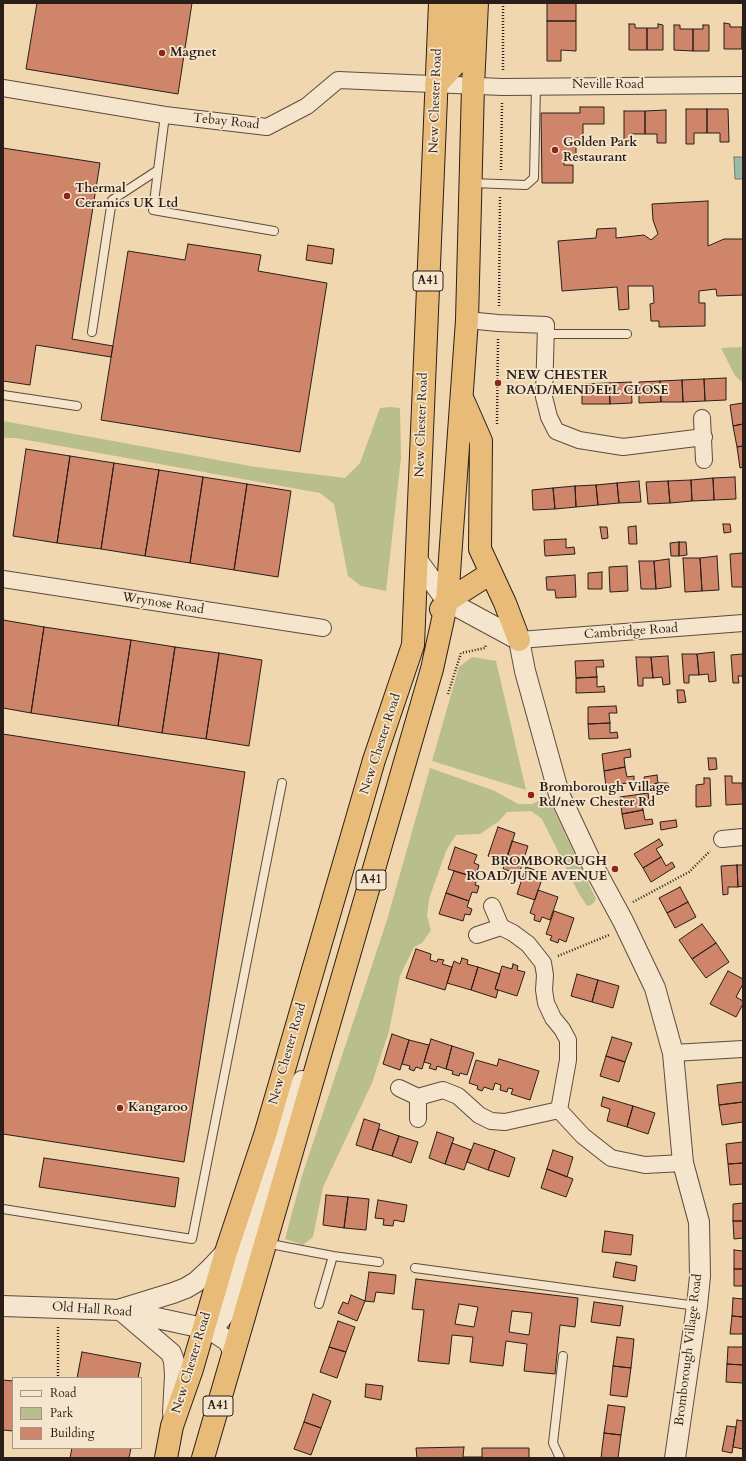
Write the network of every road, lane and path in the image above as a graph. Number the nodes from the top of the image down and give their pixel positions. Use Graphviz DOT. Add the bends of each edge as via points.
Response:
graph roads {
  1 [pos="440,3"];
  2 [pos="457,3"];
  3 [pos="477,3"];
  4 [pos="436,85"];
  5 [pos="743,85"];
  6 [pos="473,86"];
  7 [pos="536,86"];
  8 [pos="3,88"];
  9 [pos="165,116"];
  10 [pos="158,170"];
  11 [pos="472,183"];
  12 [pos="274,231"];
  13 [pos="467,320"];
  14 [pos="92,332"];
  15 [pos="545,334"];
  16 [pos="627,334"];
  17 [pos="3,394"];
  18 [pos="462,397"];
  19 [pos="77,406"];
  20 [pos="702,418"];
  21 [pos="704,437"];
  22 [pos="704,460"];
  23 [pos="417,560"];
  24 [pos="491,573"];
  25 [pos="3,579"];
  26 [pos="447,601"];
  27 [pos="743,623"];
  28 [pos="323,628"];
  29 [pos="519,640"];
  30 [pos="413,645"];
  31 [pos="282,783"];
  32 [pos="743,837"];
  33 [pos="722,839"];
  34 [pos="492,906"];
  35 [pos="363,907"];
  36 [pos="621,919"];
  37 [pos="502,927"];
  38 [pos="477,935"];
  39 [pos="543,963"];
  40 [pos="743,1049"];
  41 [pos="673,1053"];
  42 [pos="399,1088"];
  43 [pos="418,1097"];
  44 [pos="559,1110"];
  45 [pos="418,1119"];
  46 [pos="683,1163"];
  47 [pos="3,1209"];
  48 [pos="265,1243"];
  49 [pos="226,1252"];
  50 [pos="333,1256"];
  51 [pos="379,1262"];
  52 [pos="415,1268"];
  53 [pos="319,1304"];
  54 [pos="3,1306"];
  55 [pos="697,1306"];
  56 [pos="58,1307"];
  57 [pos="120,1310"];
  58 [pos="203,1328"];
  59 [pos="234,1353"];
  60 [pos="563,1356"];
  61 [pos="58,1376"];
  62 [pos="172,1426"];
  63 [pos="166,1458"];
  64 [pos="203,1458"];
  65 [pos="560,1458"];
  66 [pos="674,1458"];
  1 -- 4 [label="highway, New Chester Road / A41"];
  2 -- 4 [label="highway" via="456,64"];
  3 -- 6 [label="highway, New Chester Road / A41"];
  4 -- 6 [label="street, Tebay Road"];
  4 -- 9 [label="street, Tebay Road" via="338,80 307,106 267,127"];
  4 -- 23 [label="highway, New Chester Road / A41"];
  5 -- 7 [label="street, Neville Road"];
  6 -- 7 [label="street, Neville Road"];
  6 -- 11 [label="highway, New Chester Road / A41"];
  7 -- 11 [label="lane" via="534,178 526,185"];
  8 -- 9 [label="street, Tebay Road"];
  9 -- 10 [label="lane"];
  10 -- 12 [label="lane" via="153,210"];
  10 -- 14 [label="lane" via="112,200"];
  11 -- 13 [label="highway, New Chester Road / A41"];
  13 -- 15 [label="street" via="546,325"];
  13 -- 18 [label="highway, New Chester Road / A41"];
  15 -- 16 [label="lane"];
  15 -- 21 [label="street" via="544,398 556,431 579,440 623,447"];
  17 -- 19 [label="lane"];
  18 -- 24 [label="highway" via="481,441 480,549"];
  18 -- 26 [label="highway, New Chester Road / A41"];
  20 -- 21 [label="street"];
  21 -- 22 [label="street"];
  23 -- 26 [label="street"];
  23 -- 30 [label="highway, New Chester Road / A41"];
  24 -- 26 [label="highway"];
  24 -- 29 [label="highway"];
  25 -- 28 [label="street, Wrynose Road"];
  26 -- 29 [label="street"];
  26 -- 30 [label="highway"];
  26 -- 35 [label="highway, New Chester Road / A41" via="432,669"];
  27 -- 29 [label="street, Cambridge Road"];
  29 -- 36 [label="street, Bromborough Village Road" via="559,794"];
  30 -- 49 [label="highway, New Chester Road / A41" via="374,760 265,1136"];
  31 -- 47 [label="lane" via="192,1239"];
  32 -- 33 [label="street"];
  33 -- 36 [label="path" via="689,872"];
  34 -- 37 [label="street"];
  35 -- 48 [label="highway, New Chester Road / A41"];
  35 -- 58 [label="street" via="281,1144 230,1303 219,1321"];
  36 -- 39 [label="path"];
  36 -- 41 [label="street, Bromborough Village Road" via="656,988"];
  37 -- 38 [label="street"];
  37 -- 39 [label="street" via="528,944"];
  39 -- 44 [label="street" via="546,1003 568,1040 568,1060"];
  40 -- 41 [label="street"];
  41 -- 46 [label="street, Bromborough Village Road"];
  42 -- 43 [label="street"];
  43 -- 44 [label="street" via="443,1090 458,1096 479,1116 491,1121 505,1122"];
  43 -- 45 [label="street"];
  44 -- 46 [label="street" via="583,1136 611,1158 646,1165"];
  46 -- 55 [label="street, Bromborough Village Road" via="699,1222 700,1276"];
  48 -- 50 [label="lane"];
  48 -- 59 [label="highway, New Chester Road / A41"];
  49 -- 57 [label="street" via="210,1270 186,1288"];
  49 -- 58 [label="highway, New Chester Road / A41"];
  50 -- 51 [label="lane"];
  50 -- 53 [label="lane"];
  52 -- 55 [label="lane"];
  54 -- 56 [label="street, Old Hall Road"];
  55 -- 66 [label="street, Bromborough Village Road"];
  56 -- 57 [label="street, Old Hall Road"];
  56 -- 61 [label="path"];
  57 -- 58 [label="street, Old Hall Road"];
  57 -- 62 [label="street" via="171,1353 175,1375"];
  58 -- 59 [label="street, Old Hall Road" via="228,1341"];
  58 -- 62 [label="highway, New Chester Road / A41"];
  59 -- 64 [label="highway, New Chester Road / A41"];
  60 -- 65 [label="lane" via="553,1443"];
  62 -- 63 [label="highway, New Chester Road / A41"];
}
